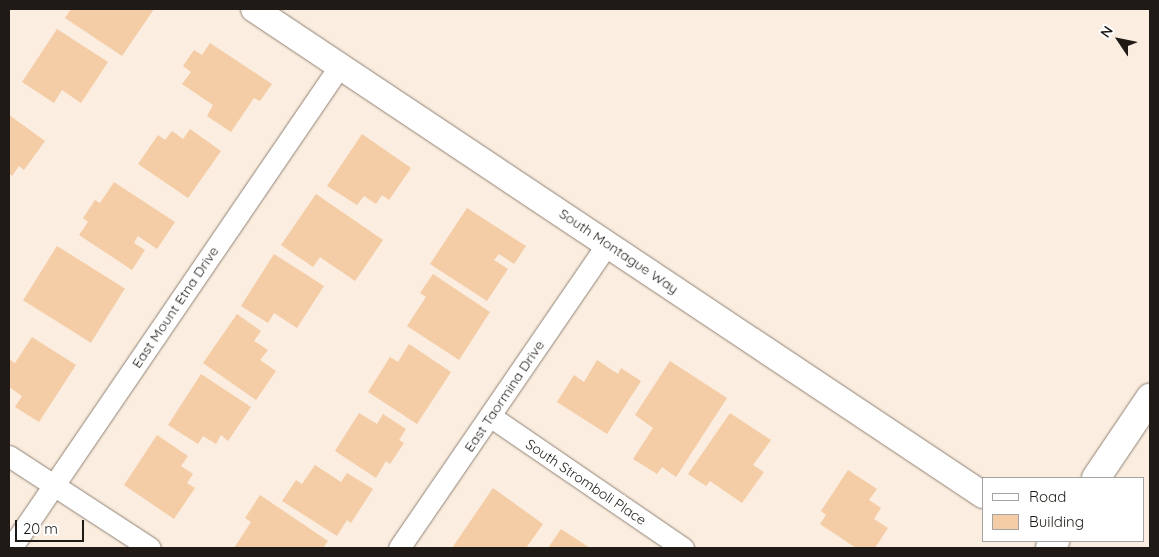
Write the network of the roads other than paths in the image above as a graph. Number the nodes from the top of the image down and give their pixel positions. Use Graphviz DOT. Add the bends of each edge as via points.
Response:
graph roads {
  1 [pos="254,9"];
  2 [pos="339,67"];
  3 [pos="608,243"];
  4 [pos="1150,398"];
  5 [pos="490,416"];
  6 [pos="9,456"];
  7 [pos="1097,477"];
  8 [pos="54,485"];
  9 [pos="982,494"];
  10 [pos="11,548"];
  11 [pos="150,548"];
  12 [pos="399,548"];
  13 [pos="683,548"];
  1 -- 2 [label="street, South Montague Way"];
  2 -- 3 [label="street, South Montague Way"];
  2 -- 8 [label="street, East Mount Etna Drive"];
  3 -- 5 [label="street, East Taormina Drive"];
  3 -- 9 [label="street, South Montague Way"];
  4 -- 7 [label="main road"];
  5 -- 12 [label="street, East Taormina Drive"];
  5 -- 13 [label="street, South Stromboli Place"];
  6 -- 8 [label="street"];
  8 -- 10 [label="street, East Mount Etna Drive"];
  8 -- 11 [label="street"];
}
